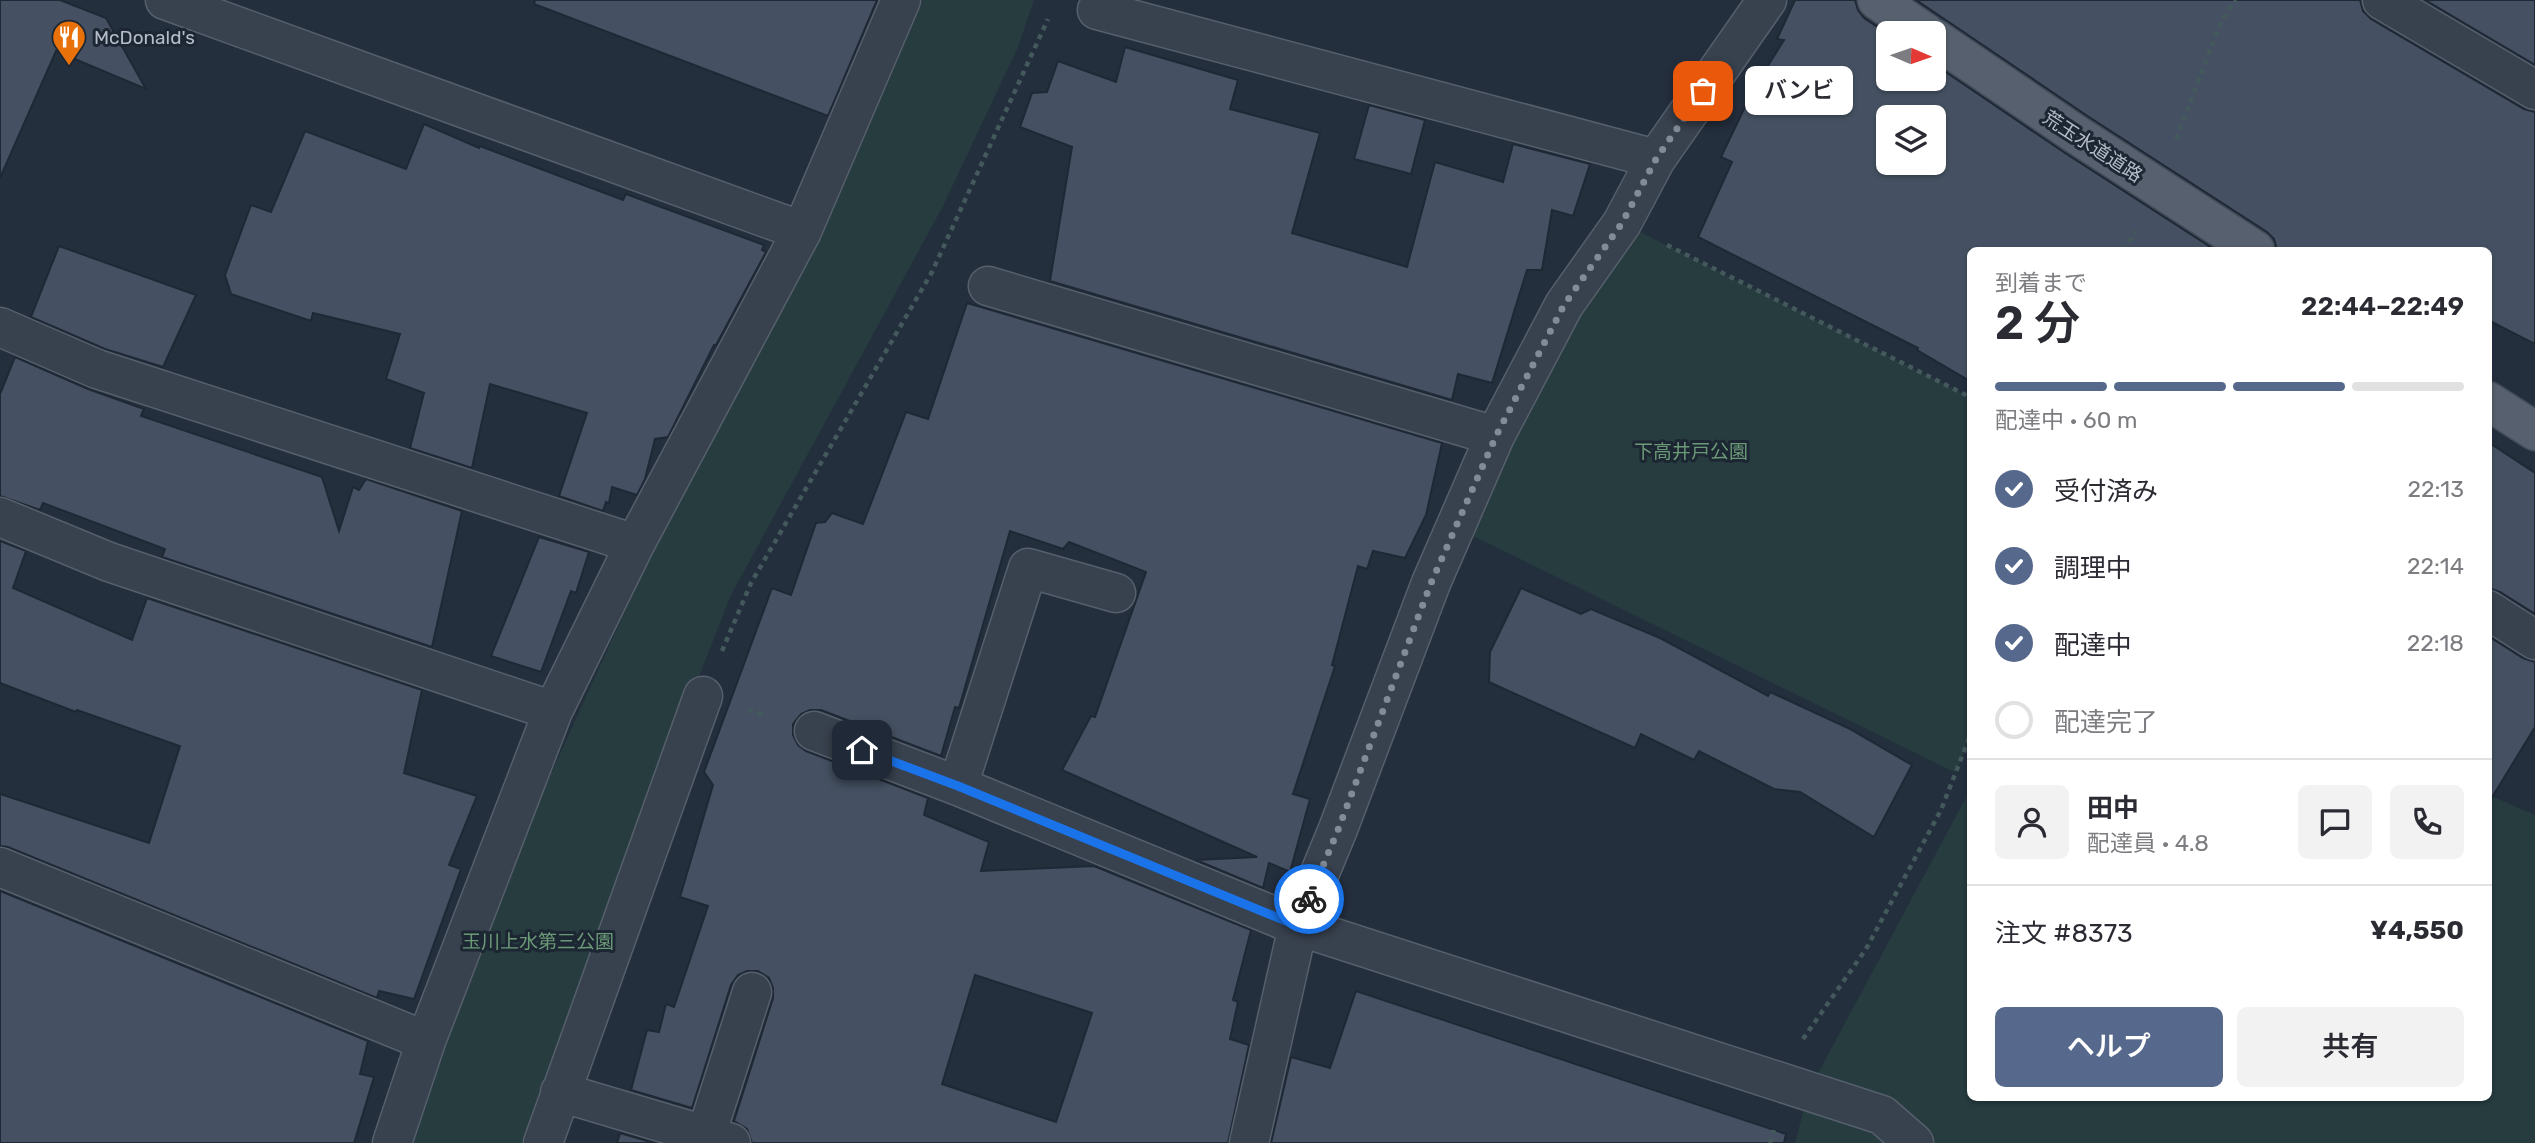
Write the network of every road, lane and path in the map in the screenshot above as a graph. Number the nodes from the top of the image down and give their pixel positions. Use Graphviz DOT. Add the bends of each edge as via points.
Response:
graph roads {
  1 [pos="165,0"];
  2 [pos="901,0"];
  3 [pos="1766,0"];
  4 [pos="1877,0"];
  5 [pos="2236,0"];
  6 [pos="2382,0"];
  7 [pos="1097,10"];
  8 [pos="1051,12"];
  9 [pos="1908,21"];
  10 [pos="1946,46"];
  11 [pos="2535,90"];
  12 [pos="1656,159"];
  13 [pos="2157,187"];
  14 [pos="1622,223"];
  15 [pos="802,231"];
  16 [pos="2125,247"];
  17 [pos="2250,247"];
  18 [pos="988,286"];
  19 [pos="0,327"];
  20 [pos="1967,396"];
  21 [pos="2492,404"];
  22 [pos="2535,431"];
  23 [pos="1496,436"];
  24 [pos="0,517"];
  25 [pos="635,544"];
  26 [pos="1116,593"];
  27 [pos="2492,613"];
  28 [pos="2535,640"];
  29 [pos="703,696"];
  30 [pos="553,711"];
  31 [pos="814,731"];
  32 [pos="1967,744"];
  33 [pos="958,786"];
  34 [pos="0,867"];
  35 [pos="1298,926"];
  36 [pos="752,992"];
  37 [pos="426,1041"];
  38 [pos="1788,1084"];
  39 [pos="561,1092"];
  40 [pos="719,1139"];
  41 [pos="392,1143"];
  42 [pos="542,1143"];
  43 [pos="1249,1143"];
  44 [pos="1770,1143"];
  45 [pos="1914,1143"];
  1 -- 15 [label="street"];
  2 -- 15 [label="street"];
  3 -- 12 [label="street"];
  4 -- 9 [label="main road"];
  5 -- 13 [label="path" via="2222,19"];
  6 -- 11 [label="street"];
  7 -- 12 [label="street"];
  8 -- 29 [label="path" via="932,272 751,583"];
  10 -- 13 [label="main road, 荒玉水道道路"];
  12 -- 14 [label="street"];
  13 -- 16 [label="path"];
  13 -- 17 [label="main road, 荒玉水道道路"];
  14 -- 20 [label="path"];
  14 -- 23 [label="street" via="1564,305"];
  15 -- 25 [label="street"];
  18 -- 23 [label="street"];
  19 -- 25 [label="street" via="97,369"];
  21 -- 22 [label="main road"];
  23 -- 35 [label="street" via="1431,583"];
  24 -- 30 [label="street" via="109,562"];
  25 -- 30 [label="street"];
  26 -- 33 [label="street" via="1028,568"];
  27 -- 28 [label="street"];
  29 -- 31 [label="path"];
  29 -- 39 [label="street"];
  30 -- 37 [label="street"];
  31 -- 33 [label="street"];
  32 -- 38 [label="path" via="1941,810 1866,949 1804,1035"];
  33 -- 35 [label="street"];
  34 -- 37 [label="street"];
  35 -- 38 [label="street"];
  35 -- 43 [label="street"];
  36 -- 40 [label="street"];
  37 -- 41 [label="street"];
  38 -- 44 [label="path"];
  38 -- 45 [label="street" via="1882,1115"];
  39 -- 40 [label="street"];
  39 -- 42 [label="street"];
}
